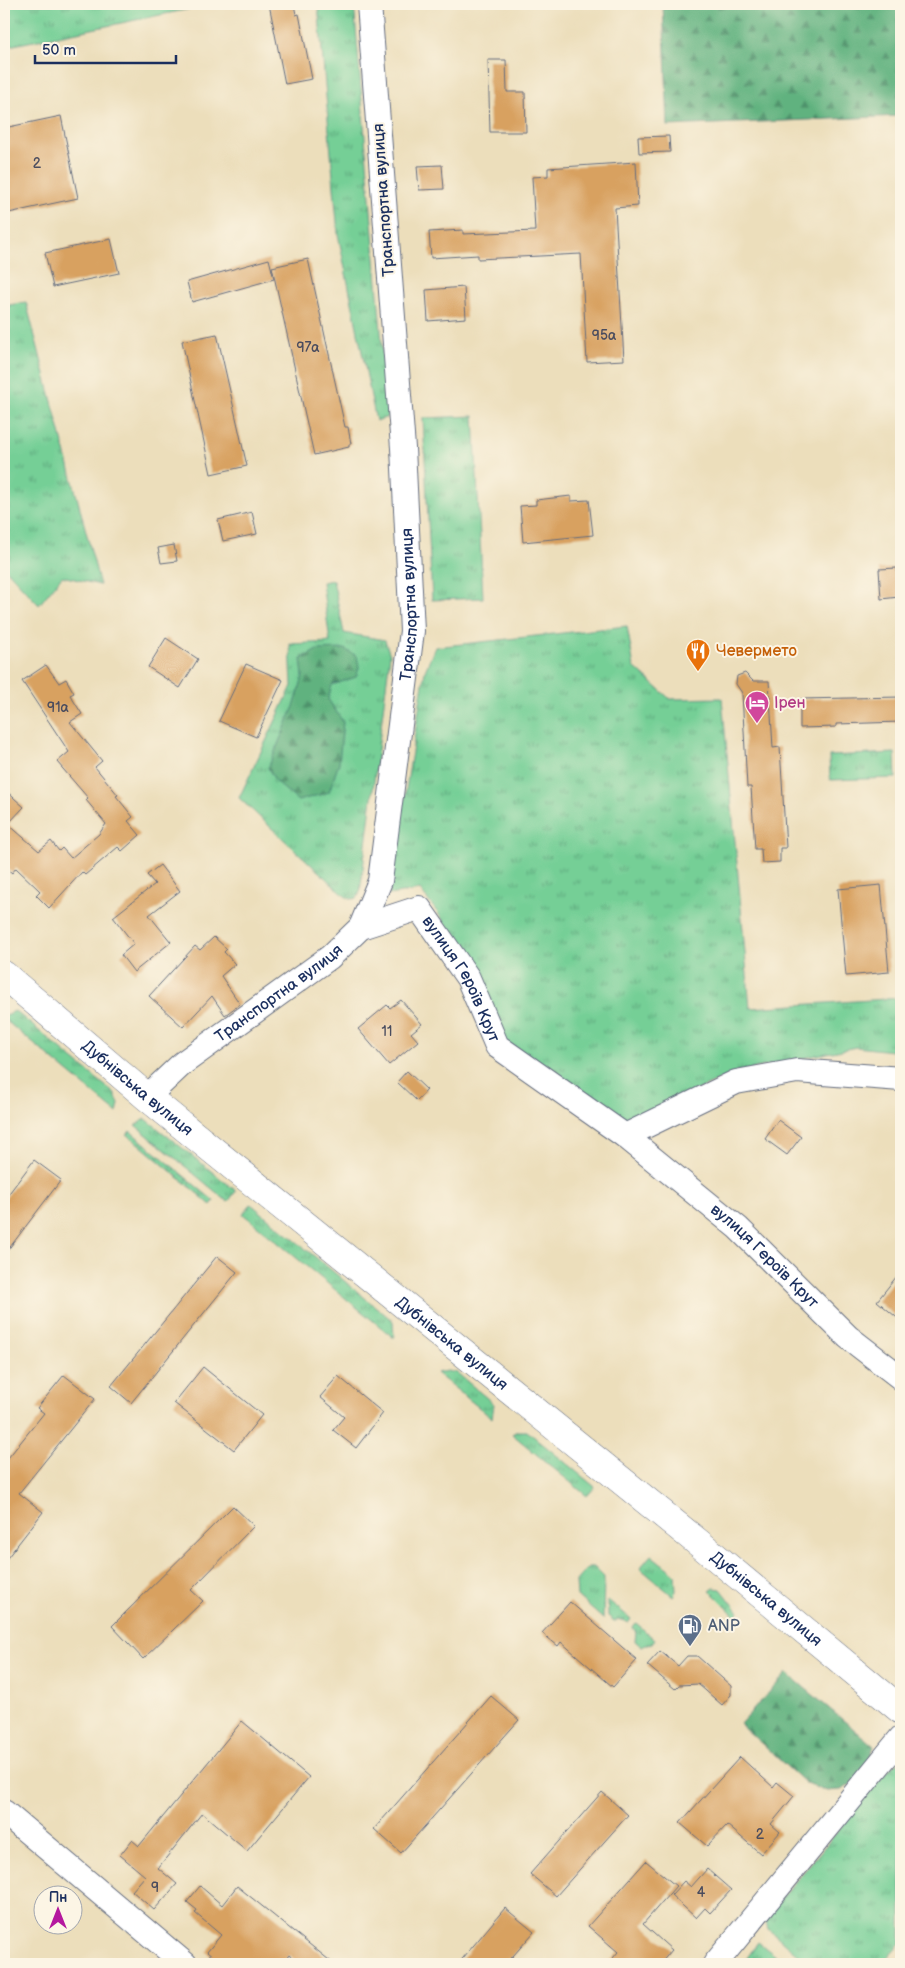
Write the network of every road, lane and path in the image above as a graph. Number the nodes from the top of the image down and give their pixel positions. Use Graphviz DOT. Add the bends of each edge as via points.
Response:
graph roads {
  1 [pos="369,4"];
  2 [pos="361,927"];
  3 [pos="8,986"];
  4 [pos="901,1079"];
  5 [pos="147,1097"];
  6 [pos="625,1136"];
  7 [pos="901,1378"];
  8 [pos="901,1710"];
  9 [pos="901,1738"];
  10 [pos="6,1818"];
  11 [pos="170,1960"];
  12 [pos="715,1964"];
  1 -- 2 [label="street, Транспортна вулиця" via="403,448 412,630 380,880"];
  2 -- 5 [label="street, Транспортна вулиця" via="330,957 183,1063"];
  2 -- 6 [label="street, вулиця Героїв Крут" via="419,908 468,978 497,1046"];
  3 -- 5 [label="main road, Дубнівська вулиця"];
  4 -- 6 [label="street" via="797,1071 736,1082"];
  5 -- 8 [label="main road, Дубнівська вулиця"];
  6 -- 7 [label="street, вулиця Героїв Крут" via="738,1228 848,1337"];
  9 -- 12 [label="street"];
  10 -- 11 [label="street"];
}
